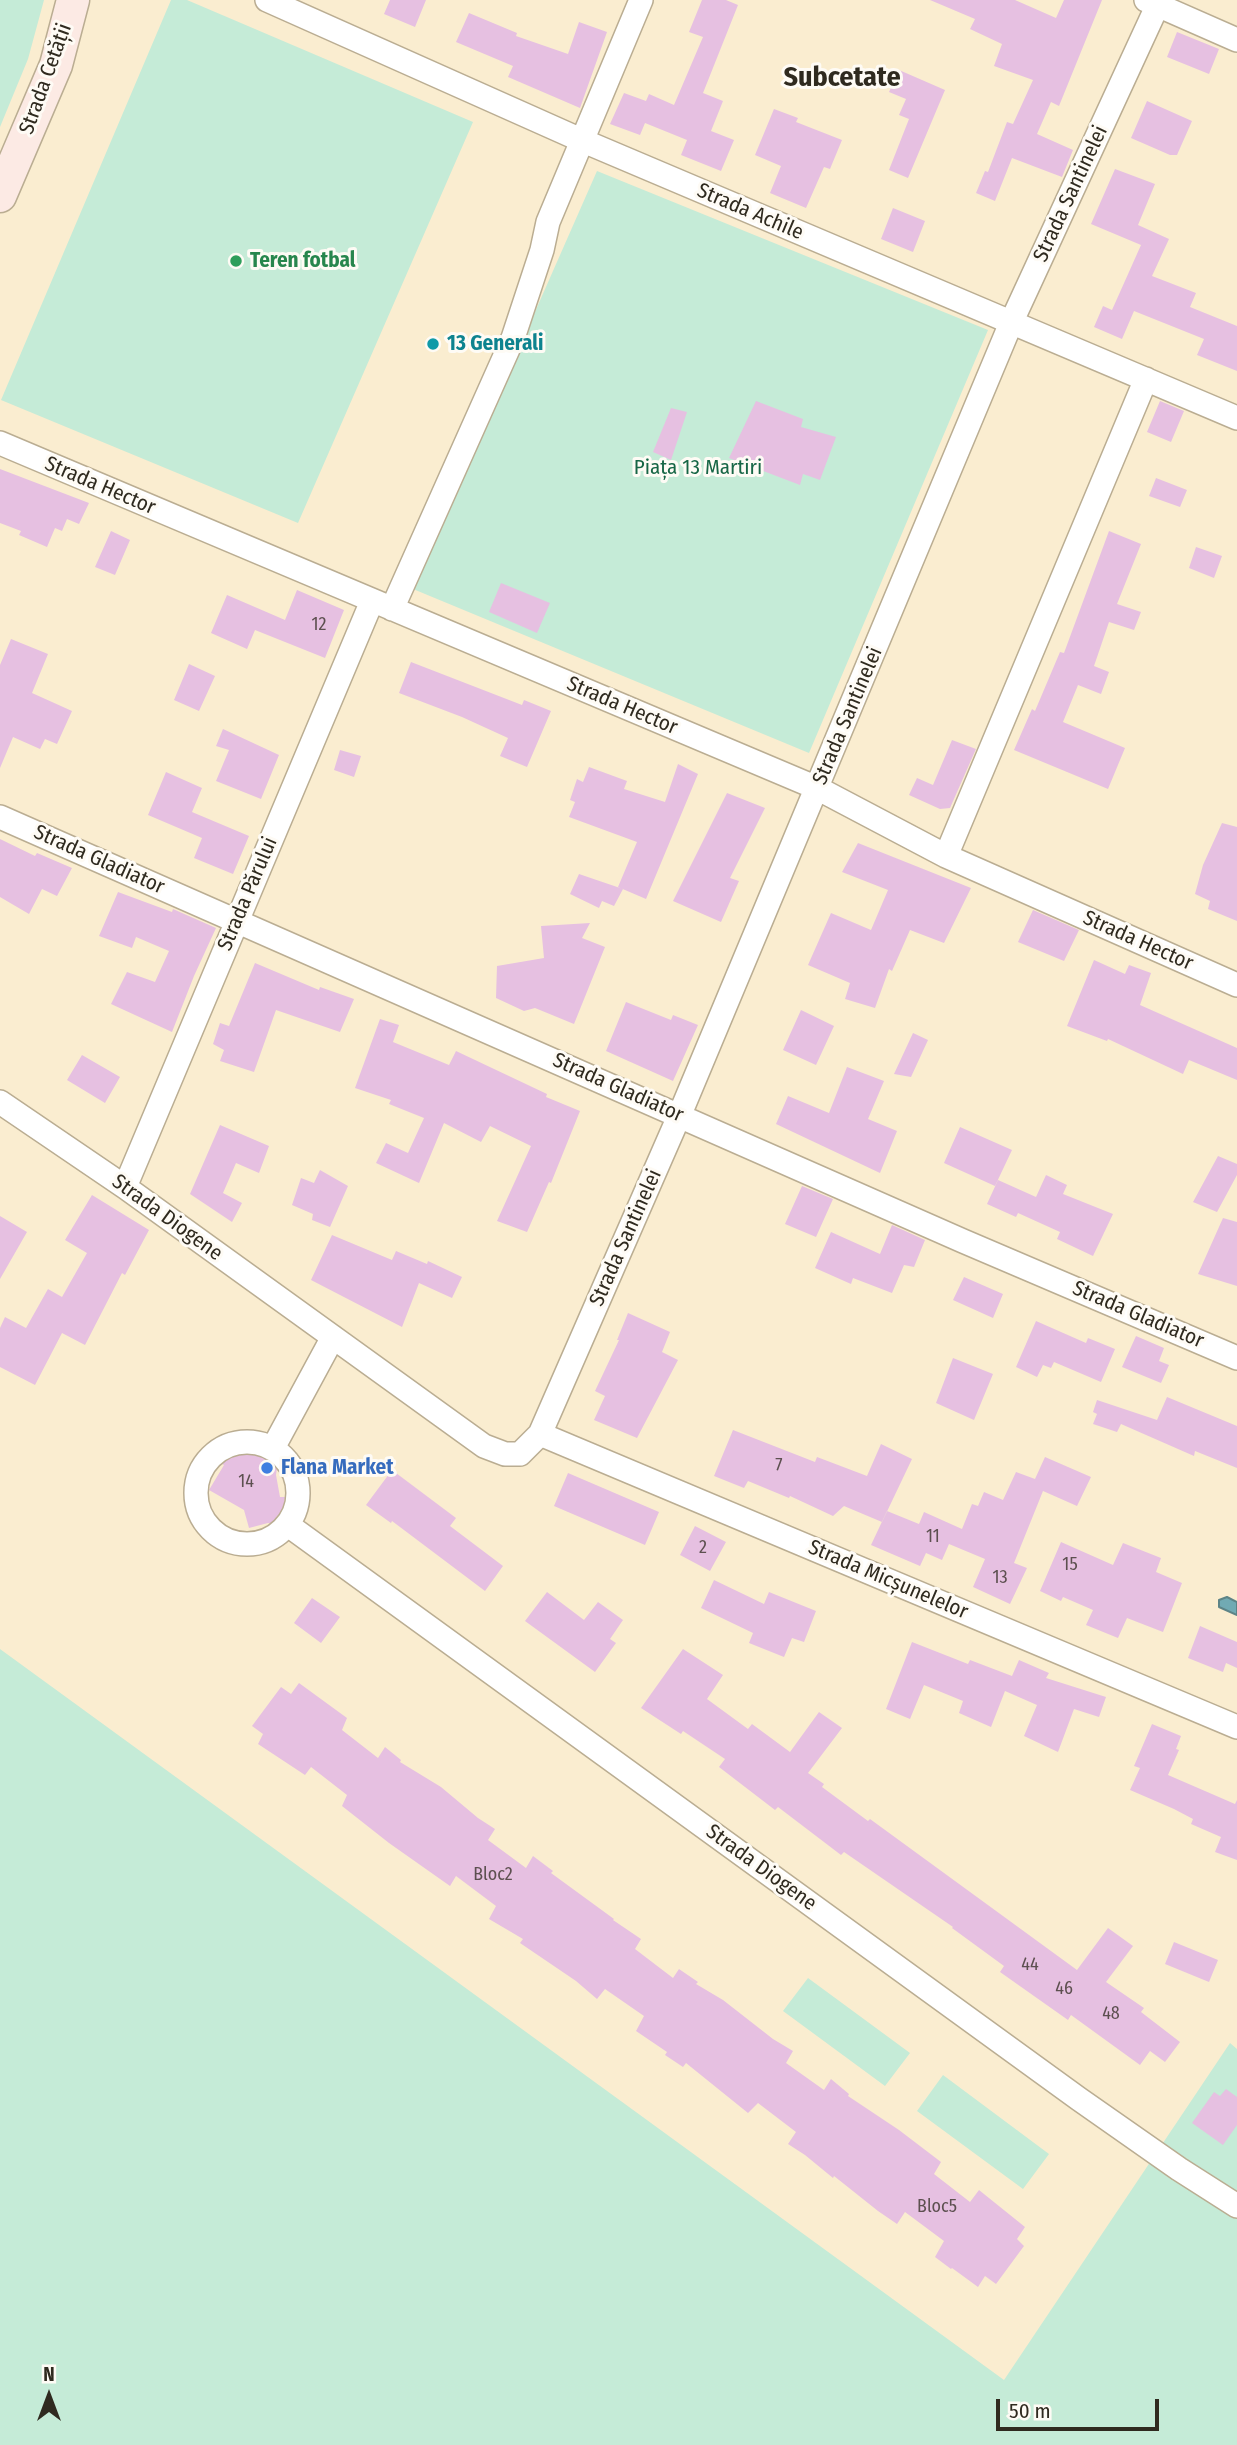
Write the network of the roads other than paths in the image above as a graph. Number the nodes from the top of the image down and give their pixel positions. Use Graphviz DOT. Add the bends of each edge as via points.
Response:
graph roads {
  1 [pos="73,0"];
  2 [pos="267,0"];
  3 [pos="641,0"];
  4 [pos="1154,2"];
  5 [pos="1237,40"];
  6 [pos="581,140"];
  7 [pos="0,196"];
  8 [pos="1012,323"];
  9 [pos="1146,379"];
  10 [pos="1237,418"];
  11 [pos="0,443"];
  12 [pos="382,605"];
  13 [pos="817,788"];
  14 [pos="0,817"];
  15 [pos="946,856"];
  16 [pos="237,920"];
  17 [pos="1237,985"];
  18 [pos="0,1102"];
  19 [pos="680,1114"];
  20 [pos="125,1187"];
  21 [pos="333,1337"];
  22 [pos="1237,1358"];
  23 [pos="540,1434"];
  24 [pos="273,1448"];
  25 [pos="288,1525"];
  26 [pos="1237,1727"];
  27 [pos="1237,2206"];
  1 -- 7 [label="street, Strada Cetății" via="56,65"];
  2 -- 6 [label="street, Strada Achile"];
  3 -- 6 [label="street"];
  4 -- 5 [label="street"];
  4 -- 8 [label="street, Strada Santinelei"];
  6 -- 8 [label="street, Strada Achile"];
  6 -- 12 [label="street" via="548,222 513,338"];
  8 -- 9 [label="street, Strada Achile"];
  8 -- 13 [label="street, Strada Santinelei"];
  9 -- 10 [label="street, Strada Achile"];
  9 -- 15 [label="street"];
  11 -- 12 [label="street, Strada Hector"];
  12 -- 13 [label="street, Strada Hector"];
  12 -- 16 [label="street, Strada Părului"];
  13 -- 15 [label="street, Strada Hector"];
  13 -- 19 [label="street, Strada Santinelei"];
  14 -- 16 [label="street, Strada Gladiator"];
  15 -- 17 [label="street, Strada Hector"];
  16 -- 19 [label="street, Strada Gladiator"];
  16 -- 20 [label="street, Strada Părului"];
  18 -- 20 [label="street, Strada Diogene"];
  19 -- 22 [label="street, Strada Gladiator"];
  19 -- 23 [label="street, Strada Santinelei"];
  20 -- 21 [label="street, Strada Diogene"];
  21 -- 23 [label="street, Strada Diogene" via="484,1446 520,1454"];
  21 -- 24 [label="street"];
  23 -- 26 [label="street, Strada Micșunelelor"];
  24 -- 25 [label="street" via="296,1475 297,1509"];
  24 -- 25 [label="street" via="242,1442 212,1455 202,1468 196,1500 210,1529 237,1544 265,1541"];
  25 -- 27 [label="street, Strada Diogene" via="1079,2099"];
}
